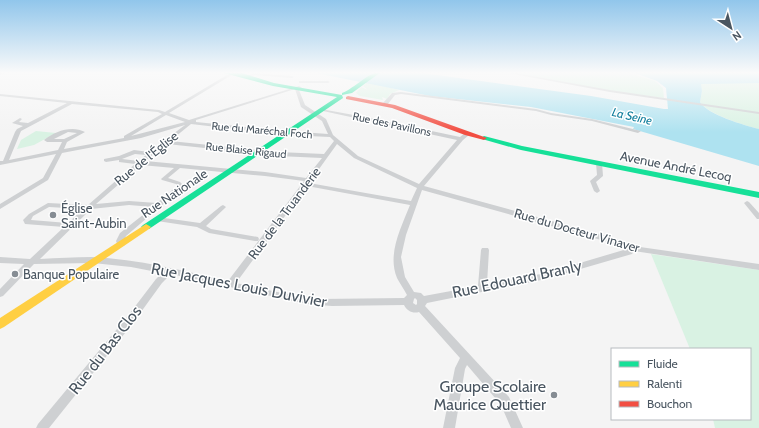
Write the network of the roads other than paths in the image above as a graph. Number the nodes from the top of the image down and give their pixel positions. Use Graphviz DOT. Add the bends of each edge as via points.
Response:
graph roads {
  1 [pos="201,92"];
  2 [pos="281,92"];
  3 [pos="298,92"];
  4 [pos="324,92"];
  5 [pos="351,92"];
  6 [pos="622,92"];
  7 [pos="0,95"];
  8 [pos="346,96"];
  9 [pos="73,101"];
  10 [pos="387,103"];
  11 [pos="319,112"];
  12 [pos="165,113"];
  13 [pos="759,113"];
  14 [pos="20,119"];
  15 [pos="190,122"];
  16 [pos="29,124"];
  17 [pos="638,131"];
  18 [pos="286,133"];
  19 [pos="331,136"];
  20 [pos="464,136"];
  21 [pos="125,139"];
  22 [pos="65,141"];
  23 [pos="337,141"];
  24 [pos="165,142"];
  25 [pos="59,151"];
  26 [pos="259,152"];
  27 [pos="150,154"];
  28 [pos="326,156"];
  29 [pos="106,160"];
  30 [pos="121,161"];
  31 [pos="141,162"];
  32 [pos="3,163"];
  33 [pos="600,164"];
  34 [pos="179,166"];
  35 [pos="229,171"];
  36 [pos="307,182"];
  37 [pos="420,187"];
  38 [pos="597,191"];
  39 [pos="759,195"];
  40 [pos="747,203"];
  41 [pos="414,204"];
  42 [pos="159,205"];
  43 [pos="0,207"];
  44 [pos="90,207"];
  45 [pos="223,207"];
  46 [pos="759,217"];
  47 [pos="157,219"];
  48 [pos="71,225"];
  49 [pos="201,226"];
  50 [pos="259,239"];
  51 [pos="121,244"];
  52 [pos="632,248"];
  53 [pos="485,250"];
  54 [pos="0,260"];
  55 [pos="96,260"];
  56 [pos="31,263"];
  57 [pos="759,267"];
  58 [pos="169,272"];
  59 [pos="230,285"];
  60 [pos="482,288"];
  61 [pos="0,294"];
  62 [pos="410,299"];
  63 [pos="421,304"];
  64 [pos="0,324"];
  65 [pos="466,357"];
  66 [pos="42,428"];
  67 [pos="449,428"];
  68 [pos="517,428"];
  1 -- 12 [label="street"];
  2 -- 15 [label="street"];
  3 -- 11 [label="street" via="303,106"];
  4 -- 8 [label="main road, Avenue André Lecoq"];
  5 -- 8 [label="main road, Rue Nationale"];
  6 -- 13 [label="street"];
  7 -- 9 [label="street"];
  8 -- 10 [label="main road, Avenue André Lecoq"];
  8 -- 11 [label="main road, Rue Nationale"];
  9 -- 12 [label="street"];
  9 -- 16 [label="street"];
  10 -- 17 [label="street" via="394,94 406,94 536,110"];
  10 -- 20 [label="main road, Avenue André Lecoq"];
  11 -- 18 [label="main road, Rue Nationale"];
  11 -- 19 [label="street"];
  11 -- 20 [label="street, Rue des Pavillons" via="370,118"];
  12 -- 15 [label="street"];
  12 -- 21 [label="street"];
  14 -- 16 [label="street" via="14,123"];
  15 -- 18 [label="street, Rue du Maréchal Foch"];
  15 -- 21 [label="street"];
  15 -- 24 [label="street, Rue de l'Église"];
  16 -- 32 [label="street" via="17,133"];
  18 -- 19 [label="street, Rue du Maréchal Foch"];
  18 -- 26 [label="main road, Rue Nationale"];
  19 -- 23 [label="street, Rue du Docteur Vinaver"];
  20 -- 33 [label="main road, Avenue André Lecoq"];
  20 -- 37 [label="street"];
  21 -- 25 [label="street"];
  22 -- 22 [label="street" via="47,140 67,130 82,132"];
  22 -- 25 [label="street"];
  23 -- 28 [label="street, Rue de la Truanderie"];
  23 -- 37 [label="street, Rue du Docteur Vinaver" via="356,157"];
  24 -- 26 [label="street, Rue Blaise Rigaud"];
  24 -- 27 [label="street, Rue de l'Église"];
  25 -- 32 [label="street"];
  25 -- 43 [label="street" via="46,179"];
  26 -- 28 [label="street, Rue Blaise Rigaud"];
  26 -- 35 [label="main road, Rue Nationale"];
  27 -- 29 [label="street" via="134,152"];
  27 -- 31 [label="street, Rue de l'Église"];
  28 -- 36 [label="street, Rue de la Truanderie"];
  30 -- 31 [label="street"];
  31 -- 34 [label="street"];
  31 -- 44 [label="street, Rue de l'Église"];
  33 -- 38 [label="street" via="600,176 593,181"];
  33 -- 39 [label="main road, Avenue André Lecoq"];
  34 -- 35 [label="street"];
  34 -- 42 [label="street" via="164,179 178,183 180,187"];
  35 -- 36 [label="street"];
  35 -- 47 [label="main road, Rue Nationale"];
  36 -- 41 [label="street"];
  36 -- 50 [label="street, Rue de la Truanderie"];
  37 -- 41 [label="street"];
  37 -- 52 [label="street, Rue du Docteur Vinaver"];
  40 -- 46 [label="street"];
  41 -- 62 [label="street" via="402,235 398,256 401,277"];
  42 -- 44 [label="street" via="129,203"];
  42 -- 51 [label="street" via="123,235"];
  44 -- 48 [label="street, Rue de l'Église"];
  44 -- 48 [label="street" via="48,205 31,215 28,220"];
  45 -- 49 [label="street"];
  47 -- 49 [label="street"];
  47 -- 51 [label="main road, Rue Nationale"];
  48 -- 56 [label="street, Rue de l'Église"];
  49 -- 50 [label="street" via="209,231"];
  50 -- 59 [label="street, Rue de la Truanderie"];
  51 -- 55 [label="main road, Rue Nationale"];
  52 -- 57 [label="street, Rue du Docteur Vinaver"];
  52 -- 60 [label="street, Rue Edouard Branly" via="629,252 546,276"];
  53 -- 60 [label="street"];
  54 -- 56 [label="street, Rue Jacques Louis Duvivier"];
  55 -- 56 [label="street, Rue Jacques Louis Duvivier"];
  55 -- 58 [label="street, Rue Jacques Louis Duvivier" via="139,265"];
  55 -- 64 [label="main road, Rue Nationale"];
  56 -- 61 [label="street, Rue de l'Église"];
  58 -- 59 [label="street, Rue Jacques Louis Duvivier"];
  58 -- 66 [label="street, Rue du Bas Clos" via="159,281"];
  59 -- 62 [label="street, Rue Jacques Louis Duvivier" via="308,301 343,304"];
  60 -- 63 [label="street, Rue Edouard Branly"];
  62 -- 63 [label="street" via="418,296"];
  63 -- 65 [label="street"];
  65 -- 67 [label="street" via="460,368"];
  65 -- 68 [label="street" via="505,401"];
}
